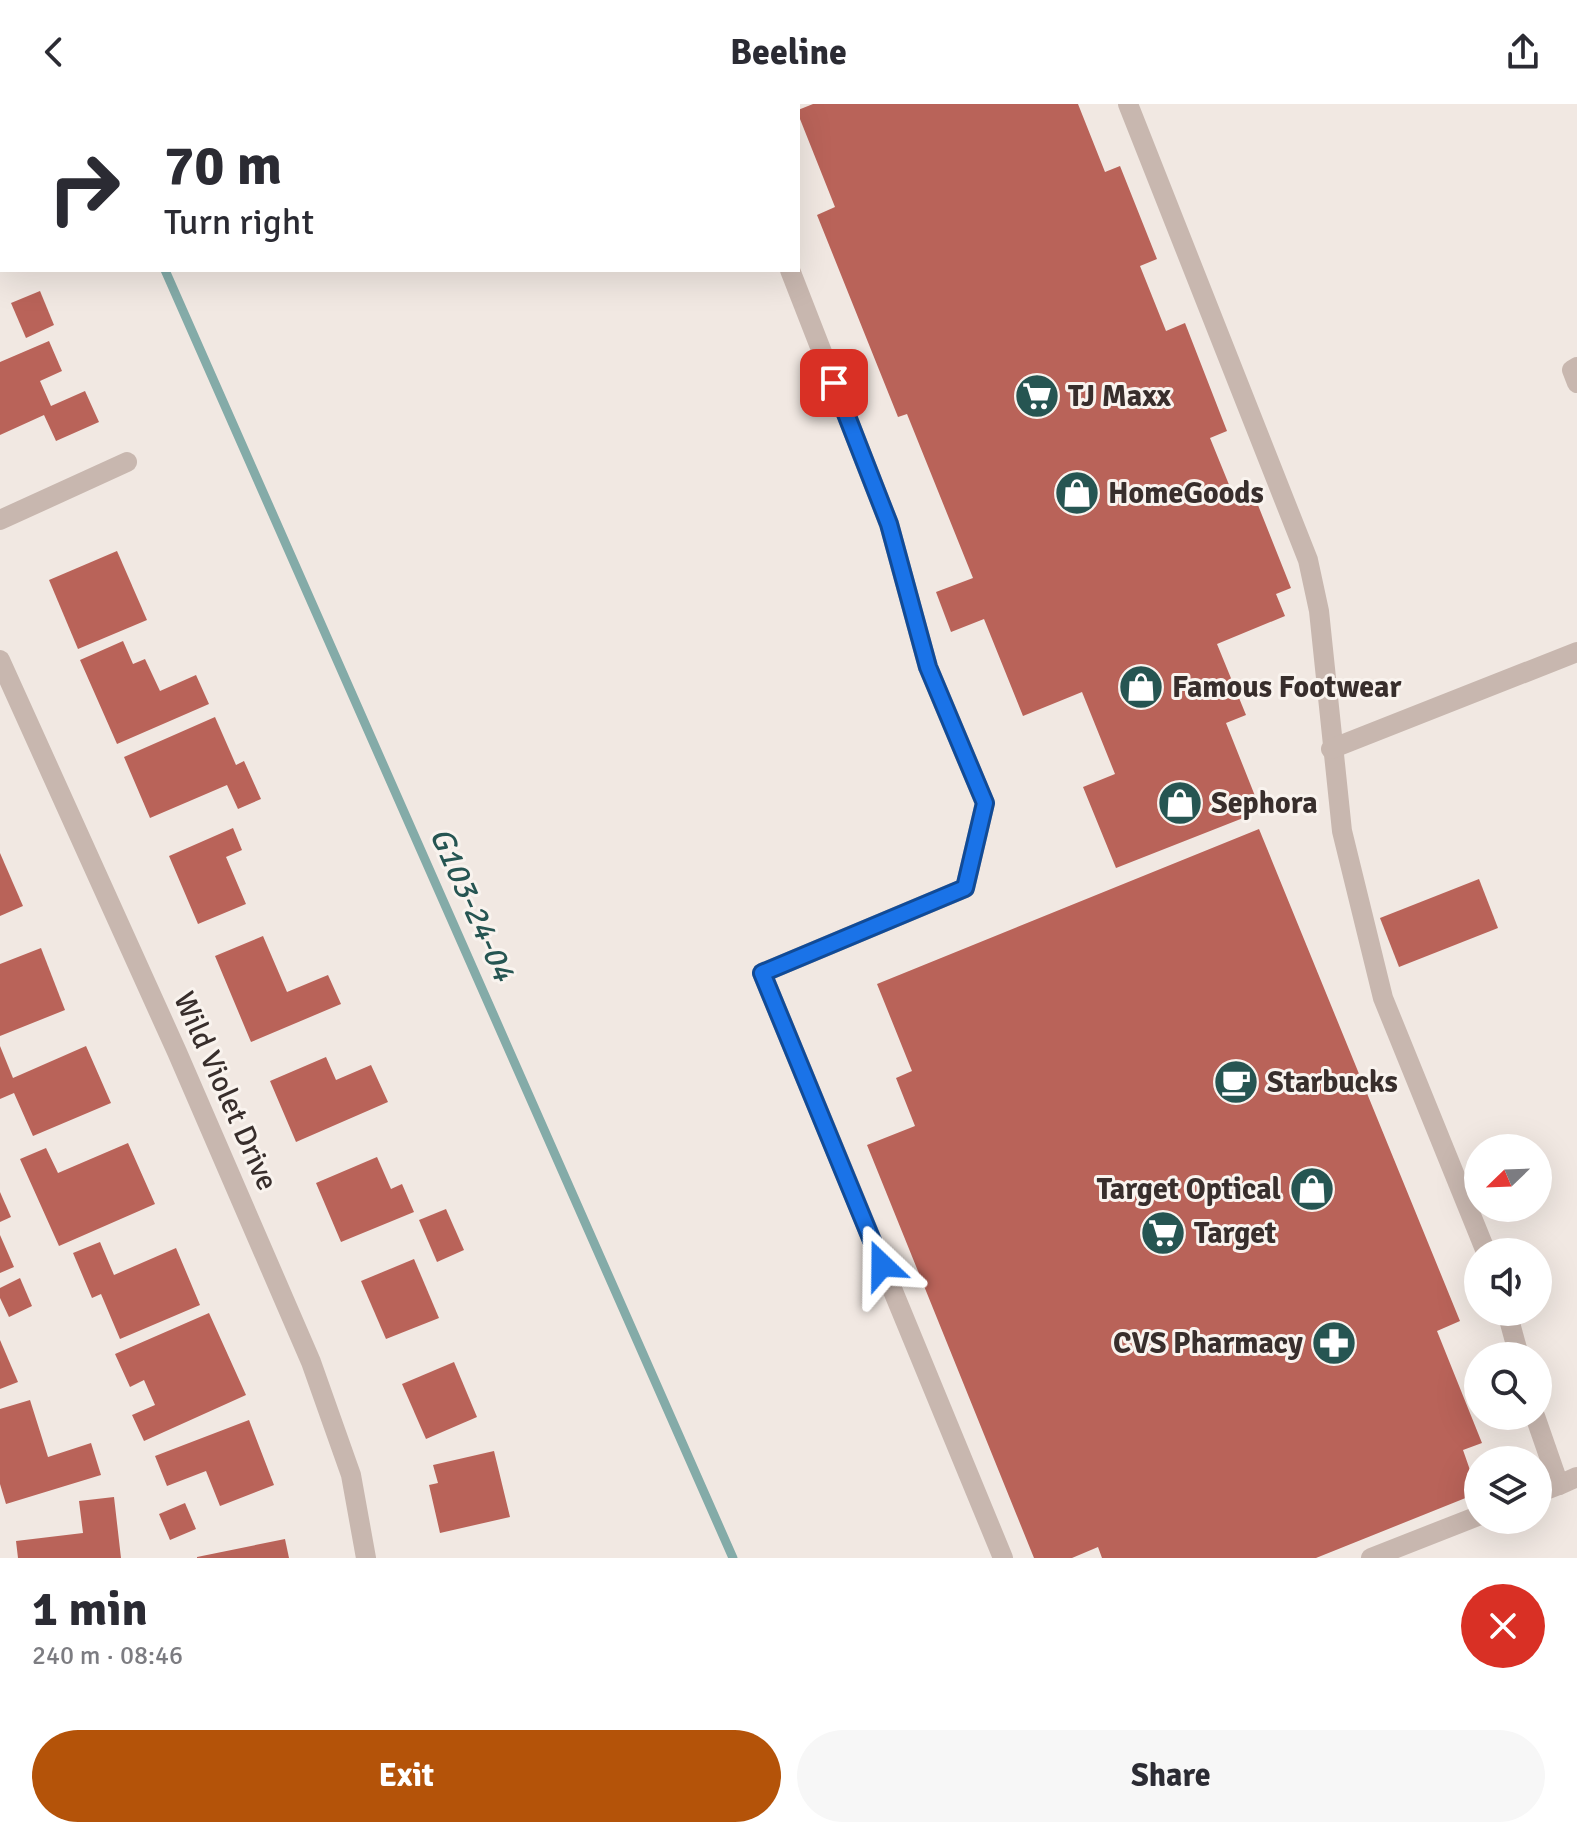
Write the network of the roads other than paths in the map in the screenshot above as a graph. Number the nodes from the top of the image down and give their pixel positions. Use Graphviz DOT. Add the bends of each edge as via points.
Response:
graph roads {
  1 [pos="1128,104"];
  2 [pos="791,272"];
  3 [pos="1577,367"];
  4 [pos="1577,383"];
  5 [pos="127,462"];
  6 [pos="0,520"];
  7 [pos="1577,652"];
  8 [pos="0,660"];
  9 [pos="1331,749"];
  10 [pos="1480,1238"];
  11 [pos="1542,1430"];
  12 [pos="1568,1481"];
  13 [pos="1464,1521"];
  14 [pos="366,1558"];
  15 [pos="1003,1558"];
  16 [pos="1371,1558"];
  1 -- 9 [label="street" via="1308,560 1319,611"];
  2 -- 15 [label="street" via="889,524 928,667 985,803 965,888 762,973"];
  3 -- 4 [label="street" via="1572,370"];
  5 -- 6 [label="street"];
  7 -- 9 [label="street"];
  8 -- 14 [label="street, Wild Violet Drive" via="311,1362 351,1475"];
  9 -- 10 [label="street" via="1342,831 1383,998"];
  11 -- 12 [label="street"];
  13 -- 16 [label="street"];
}
